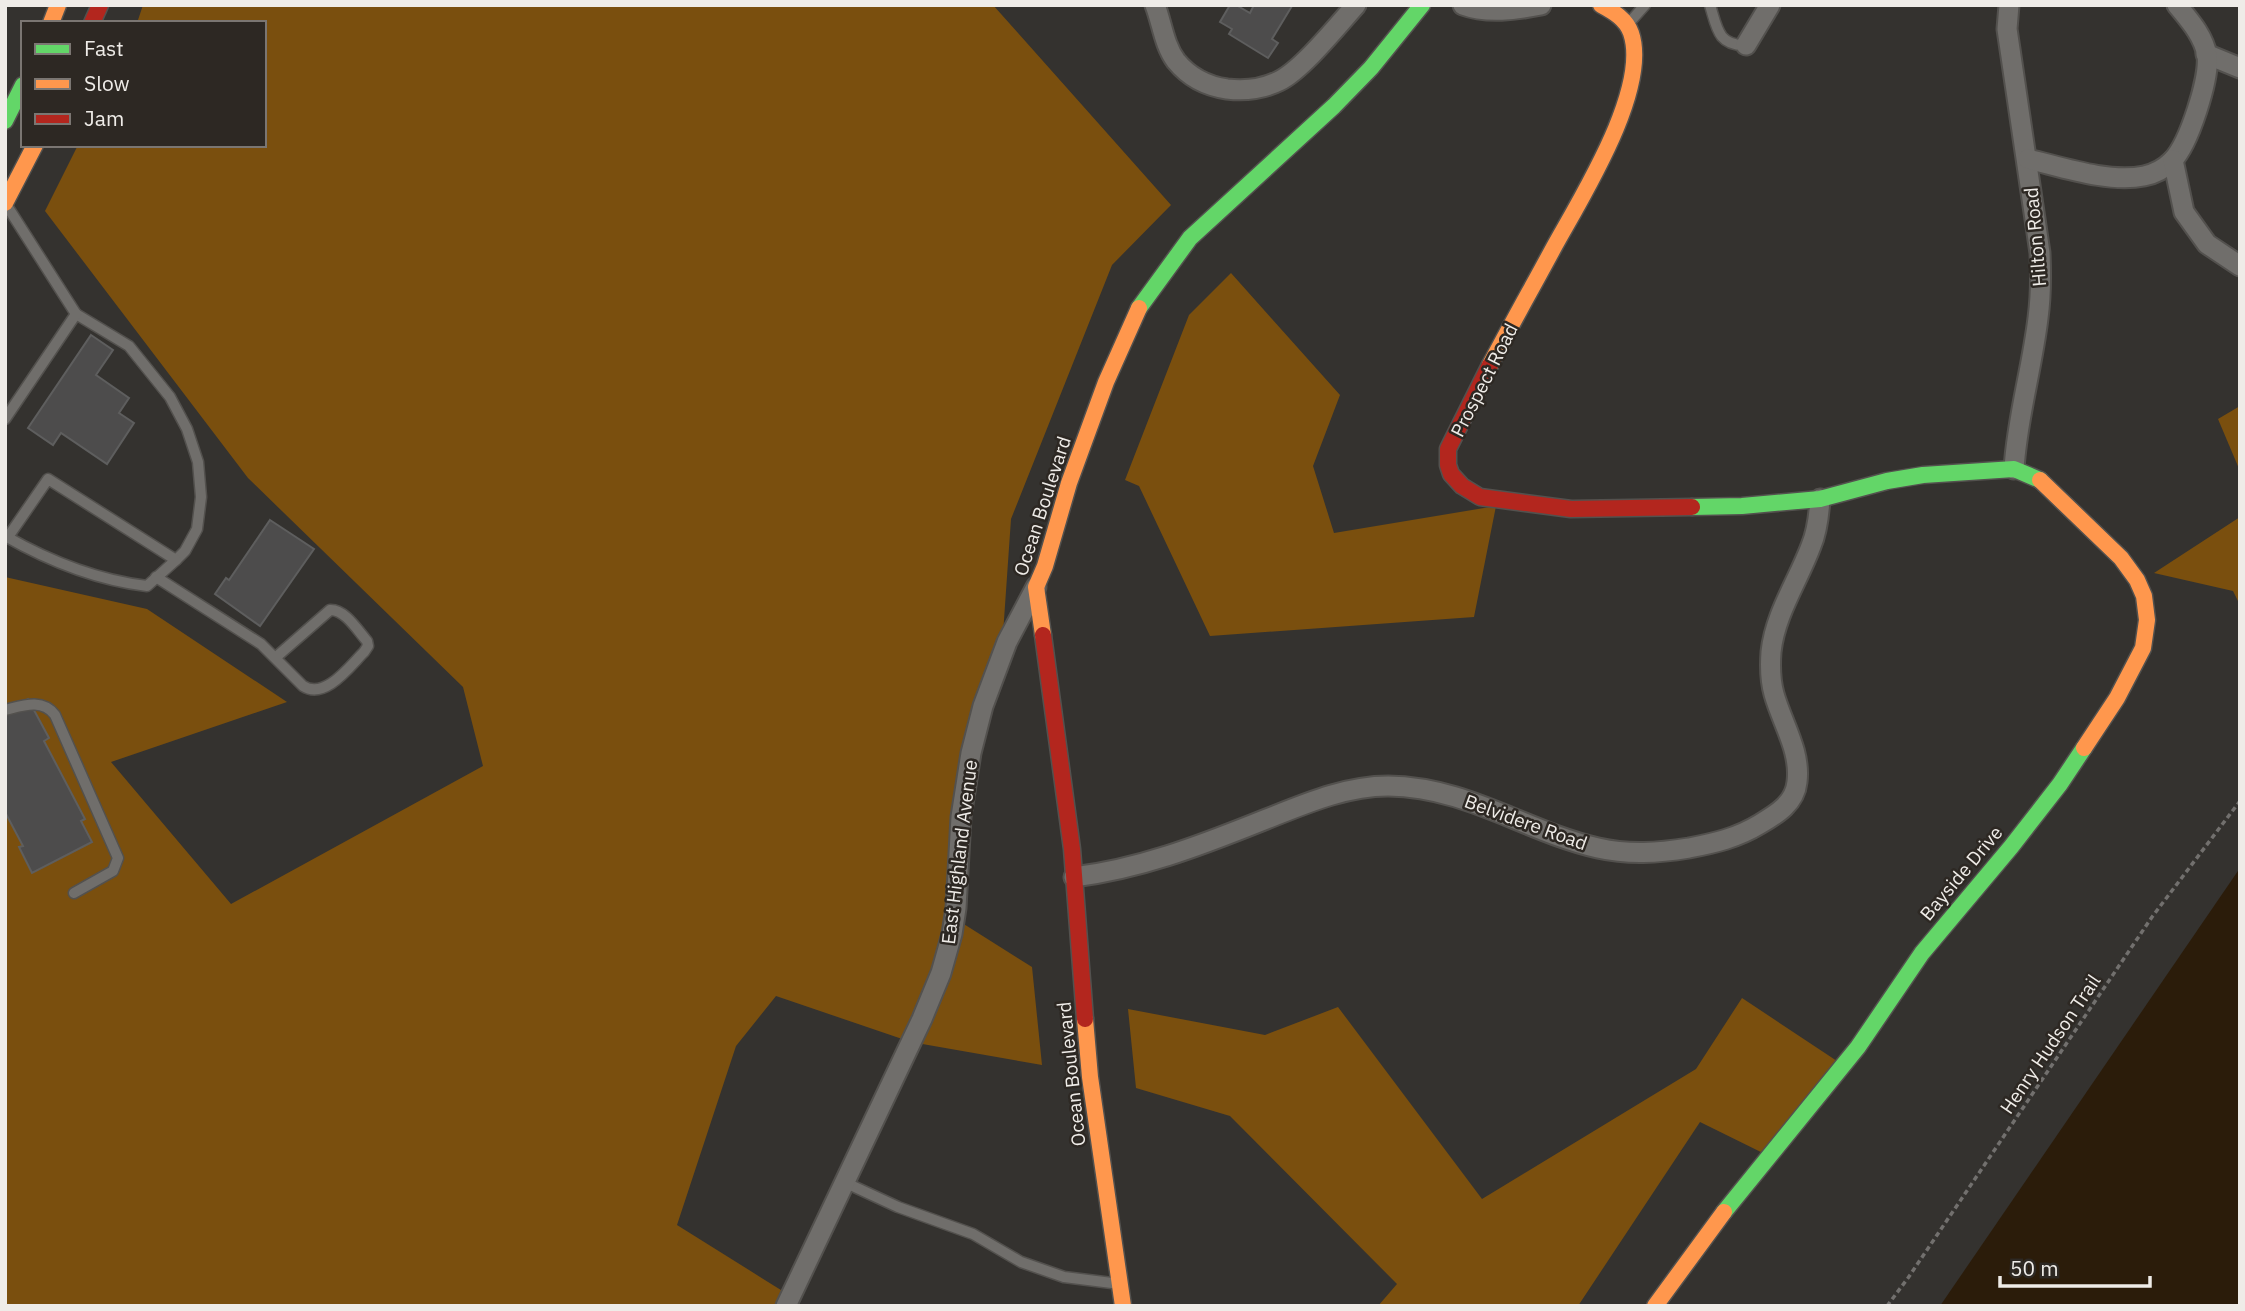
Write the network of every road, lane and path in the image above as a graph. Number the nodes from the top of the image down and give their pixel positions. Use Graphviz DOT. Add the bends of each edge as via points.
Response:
graph roads {
  1 [pos="100,5"];
  2 [pos="1155,5"];
  3 [pos="1356,5"];
  4 [pos="1422,5"];
  5 [pos="1463,5"];
  6 [pos="1541,5"];
  7 [pos="1601,5"];
  8 [pos="1645,5"];
  9 [pos="1710,5"];
  10 [pos="1770,5"];
  11 [pos="2009,5"];
  12 [pos="2177,5"];
  13 [pos="93,21"];
  14 [pos="1627,25"];
  15 [pos="1746,45"];
  16 [pos="2206,54"];
  17 [pos="2240,68"];
  18 [pos="21,89"];
  19 [pos="5,121"];
  20 [pos="34,147"];
  21 [pos="2028,159"];
  22 [pos="2173,160"];
  23 [pos="5,203"];
  24 [pos="2240,266"];
  25 [pos="76,314"];
  26 [pos="5,419"];
  27 [pos="2014,469"];
  28 [pos="1820,499"];
  29 [pos="7,537"];
  30 [pos="176,560"];
  31 [pos="156,577"];
  32 [pos="1036,587"];
  33 [pos="275,658"];
  34 [pos="5,710"];
  35 [pos="2240,801"];
  36 [pos="1074,877"];
  37 [pos="74,893"];
  38 [pos="843,1182"];
  39 [pos="1120,1284"];
  40 [pos="786,1306"];
  41 [pos="1123,1306"];
  42 [pos="1655,1306"];
  43 [pos="1887,1306"];
  1 -- 13 [label="main road"];
  2 -- 3 [label="street" via="1167,46 1190,75 1214,87 1245,91 1278,82 1294,71"];
  4 -- 32 [label="main road, Ocean Boulevard" via="1334,106 1190,238 1140,303 1101,394"];
  5 -- 6 [label="street" via="1505,11"];
  7 -- 14 [label="main road" via="1623,17"];
  8 -- 14 [label="lane"];
  9 -- 15 [label="lane" via="1724,40 1733,46"];
  10 -- 15 [label="street"];
  11 -- 21 [label="street, Hilton Road" via="2007,29"];
  12 -- 16 [label="street" via="2202,38"];
  14 -- 28 [label="main road, Prospect Road" via="1635,59 1619,122 1448,449 1451,474 1480,497 1571,509 1742,506"];
  16 -- 17 [label="street"];
  16 -- 22 [label="street" via="2208,71 2200,99"];
  18 -- 19 [label="main road"];
  20 -- 23 [label="main road"];
  21 -- 22 [label="street" via="2102,176 2143,176"];
  21 -- 27 [label="street, Hilton Road" via="2041,290"];
  22 -- 24 [label="street" via="2184,212 2207,244"];
  23 -- 25 [label="lane"];
  25 -- 26 [label="lane"];
  25 -- 30 [label="lane" via="129,346 170,397 187,429 198,462 201,497 197,529"];
  27 -- 28 [label="main road, Prospect Road" via="1923,475"];
  27 -- 42 [label="main road, Bayside Drive" via="2040,480 2067,504 2137,580 2147,620 2143,648 2117,698 2060,784 1922,953 1858,1047"];
  28 -- 36 [label="street, Belvidere Road" via="1812,545 1776,627 1772,650 1772,683 1794,749 1797,782 1790,801 1777,814 1747,832 1666,852 1624,852 1565,838 1457,796 1385,786 1323,798 1183,852 1109,873"];
  29 -- 30 [label="lane" via="48,479"];
  29 -- 31 [label="lane" via="102,578 147,586"];
  30 -- 31 [label="lane"];
  31 -- 33 [label="lane" via="261,644"];
  32 -- 36 [label="main road, Ocean Boulevard"];
  32 -- 38 [label="street, East Highland Avenue" via="1007,642 977,729 961,817 956,908 941,973"];
  33 -- 33 [label="lane" via="303,686 317,691 327,687 368,646 341,613 330,610"];
  34 -- 37 [label="lane" via="40,705 55,715 118,858 113,871"];
  35 -- 43 [label="path, Henry Hudson Trail" via="2152,918"];
  36 -- 39 [label="main road, Ocean Boulevard" via="1090,1077"];
  38 -- 39 [label="lane" via="973,1234 1021,1262 1064,1277"];
  38 -- 40 [label="street, East Highland Avenue"];
  39 -- 41 [label="main road, Ocean Boulevard"];
}
